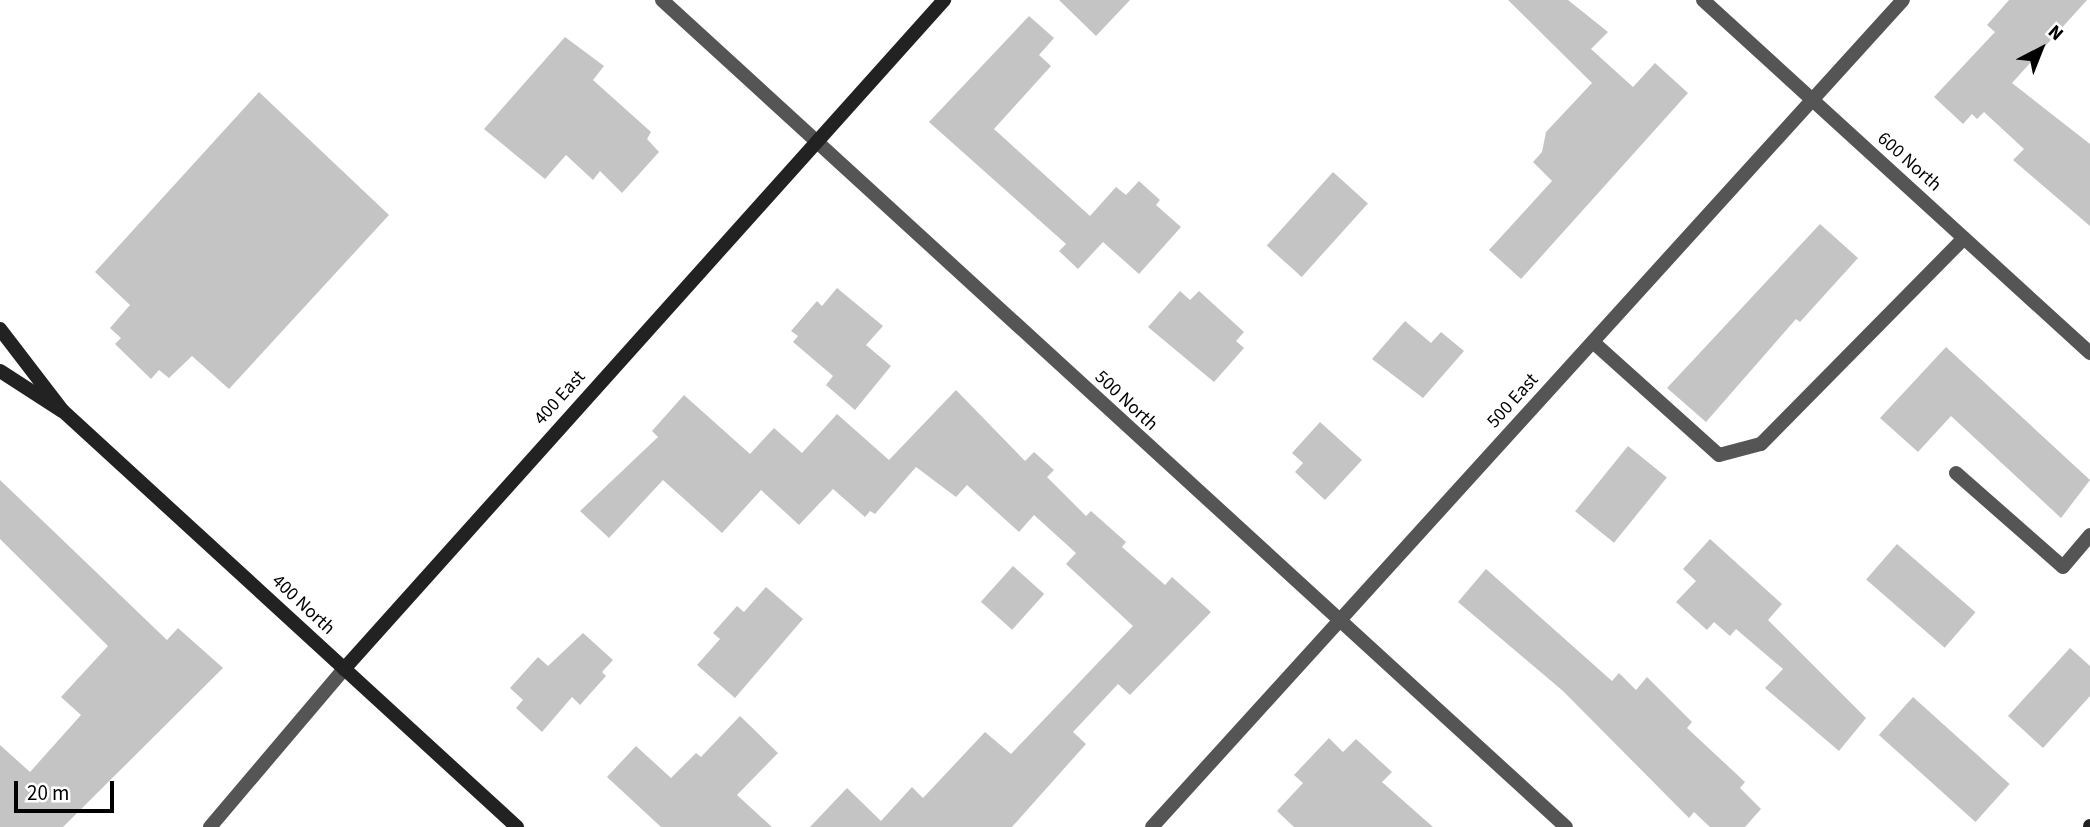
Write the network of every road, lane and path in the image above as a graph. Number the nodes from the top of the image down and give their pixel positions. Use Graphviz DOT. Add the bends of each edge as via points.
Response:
graph roads {
  1 [pos="662,0"];
  2 [pos="944,0"];
  3 [pos="1703,0"];
  4 [pos="1903,0"];
  5 [pos="1813,100"];
  6 [pos="817,142"];
  7 [pos="1964,238"];
  8 [pos="0,329"];
  9 [pos="1593,342"];
  10 [pos="2090,353"];
  11 [pos="0,372"];
  12 [pos="63,411"];
  13 [pos="1956,473"];
  14 [pos="2090,535"];
  15 [pos="1338,622"];
  16 [pos="344,669"];
  17 [pos="209,827"];
  18 [pos="517,827"];
  19 [pos="1152,827"];
  20 [pos="1566,827"];
  1 -- 6 [label="street, 500 North"];
  2 -- 6 [label="street, 400 East"];
  3 -- 5 [label="street, 600 North"];
  4 -- 5 [label="street, 500 East"];
  5 -- 7 [label="street, 600 North"];
  5 -- 9 [label="street, 500 East"];
  6 -- 15 [label="street, 500 North"];
  6 -- 16 [label="street, 400 East"];
  7 -- 9 [label="street" via="1761,444 1719,455"];
  7 -- 10 [label="street, 600 North"];
  8 -- 12 [label="street, 400 North"];
  9 -- 15 [label="street, 500 East"];
  11 -- 12 [label="street, 400 North"];
  12 -- 16 [label="street, 400 North"];
  13 -- 14 [label="street" via="2063,567"];
  15 -- 19 [label="street, 500 East"];
  15 -- 20 [label="street, 500 North"];
  16 -- 17 [label="street, 400 East"];
  16 -- 18 [label="street, 400 North"];
}
